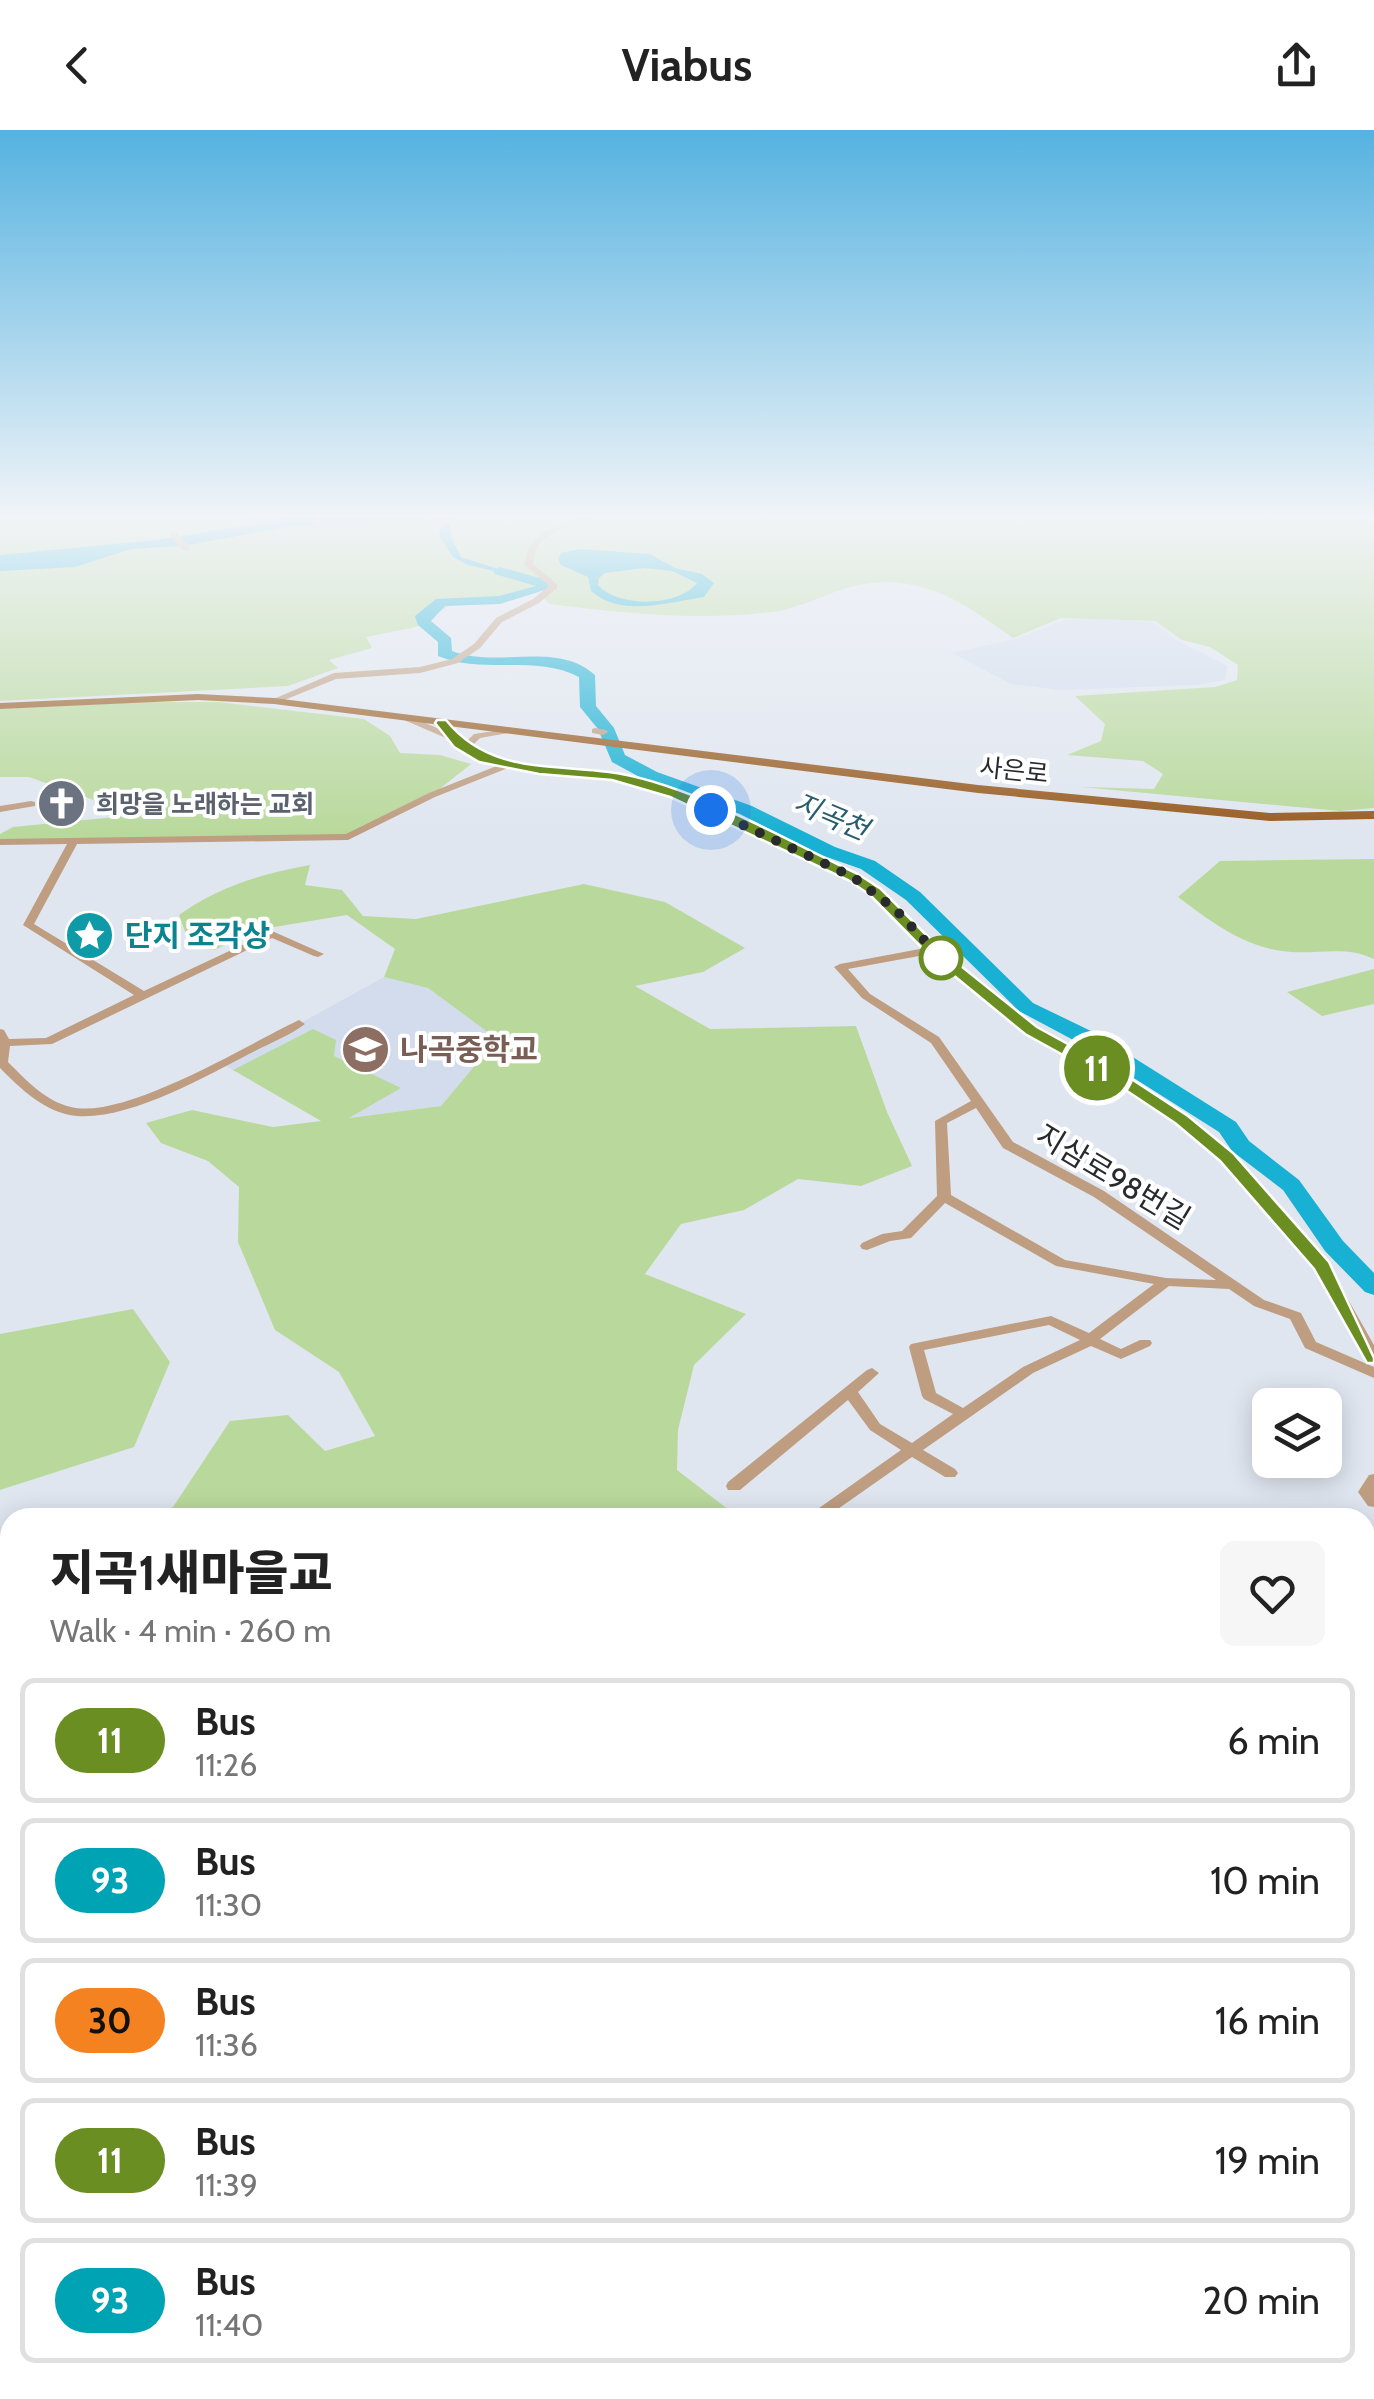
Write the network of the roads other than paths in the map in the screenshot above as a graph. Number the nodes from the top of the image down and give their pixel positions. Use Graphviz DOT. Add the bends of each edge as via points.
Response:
graph roads {
  1 [pos="497,622"];
  2 [pos="274,700"];
  3 [pos="0,706"];
  4 [pos="407,718"];
  5 [pos="442,723"];
  6 [pos="504,731"];
  7 [pos="452,738"];
  8 [pos="466,749"];
  9 [pos="510,764"];
  10 [pos="31,804"];
  11 [pos="0,810"];
  12 [pos="1374,815"];
  13 [pos="0,842"];
  14 [pos="73,842"];
  15 [pos="933,950"];
  16 [pos="318,954"];
  17 [pos="142,995"];
  18 [pos="300,1024"];
  19 [pos="3,1038"];
  20 [pos="978,1102"];
  21 [pos="944,1197"];
  22 [pos="866,1246"];
  23 [pos="1166,1282"];
  24 [pos="1234,1286"];
  25 [pos="1089,1340"];
  26 [pos="1144,1343"];
  27 [pos="1374,1358"];
  28 [pos="872,1373"];
  29 [pos="1374,1373"];
  30 [pos="850,1392"];
  31 [pos="964,1414"];
  32 [pos="909,1451"];
  33 [pos="950,1473"];
  34 [pos="1374,1479"];
  35 [pos="734,1486"];
  36 [pos="1374,1502"];
  37 [pos="826,1508"];
  1 -- 2 [label="street" via="455,661 334,676"];
  2 -- 3 [label="main road"];
  2 -- 4 [label="main road"];
  4 -- 5 [label="main road"];
  4 -- 7 [label="street"];
  5 -- 6 [label="main road"];
  5 -- 7 [label="street"];
  6 -- 8 [label="street" via="477,736"];
  6 -- 12 [label="main road, 사은로" via="978,790 1270,817"];
  7 -- 8 [label="street"];
  8 -- 9 [label="street"];
  9 -- 14 [label="street" via="348,838"];
  9 -- 15 [label="street" via="612,776 675,794 853,877"];
  10 -- 11 [label="street"];
  13 -- 14 [label="street"];
  14 -- 17 [label="street" via="28,925"];
  15 -- 20 [label="street, 지삼로98번길" via="840,966 866,996 934,1040"];
  15 -- 27 [label="street" via="1031,1030 1168,1110 1226,1157 1322,1266"];
  16 -- 17 [label="street" via="272,934"];
  17 -- 19 [label="street" via="48,1040"];
  18 -- 19 [label="street" via="125,1107 79,1112 44,1102 2,1063"];
  20 -- 21 [label="street" via="940,1120"];
  20 -- 24 [label="street, 지삼로98번길" via="1008,1145 1099,1194"];
  21 -- 22 [label="street" via="906,1234"];
  21 -- 23 [label="street, 지삼로98번길" via="1061,1263"];
  23 -- 24 [label="street, 지삼로98번길"];
  23 -- 25 [label="street"];
  24 -- 29 [label="street, 지삼로98번길" via="1296,1316 1310,1345"];
  25 -- 26 [label="street" via="1120,1354"];
  25 -- 31 [label="street" via="1028,1370"];
  25 -- 31 [label="street" via="1051,1320 916,1347 929,1396"];
  28 -- 30 [label="street"];
  30 -- 32 [label="street" via="875,1426"];
  30 -- 35 [label="street"];
  31 -- 32 [label="street"];
  32 -- 33 [label="street"];
  32 -- 37 [label="street"];
  34 -- 36 [label="street" via="1366,1492"];
}
